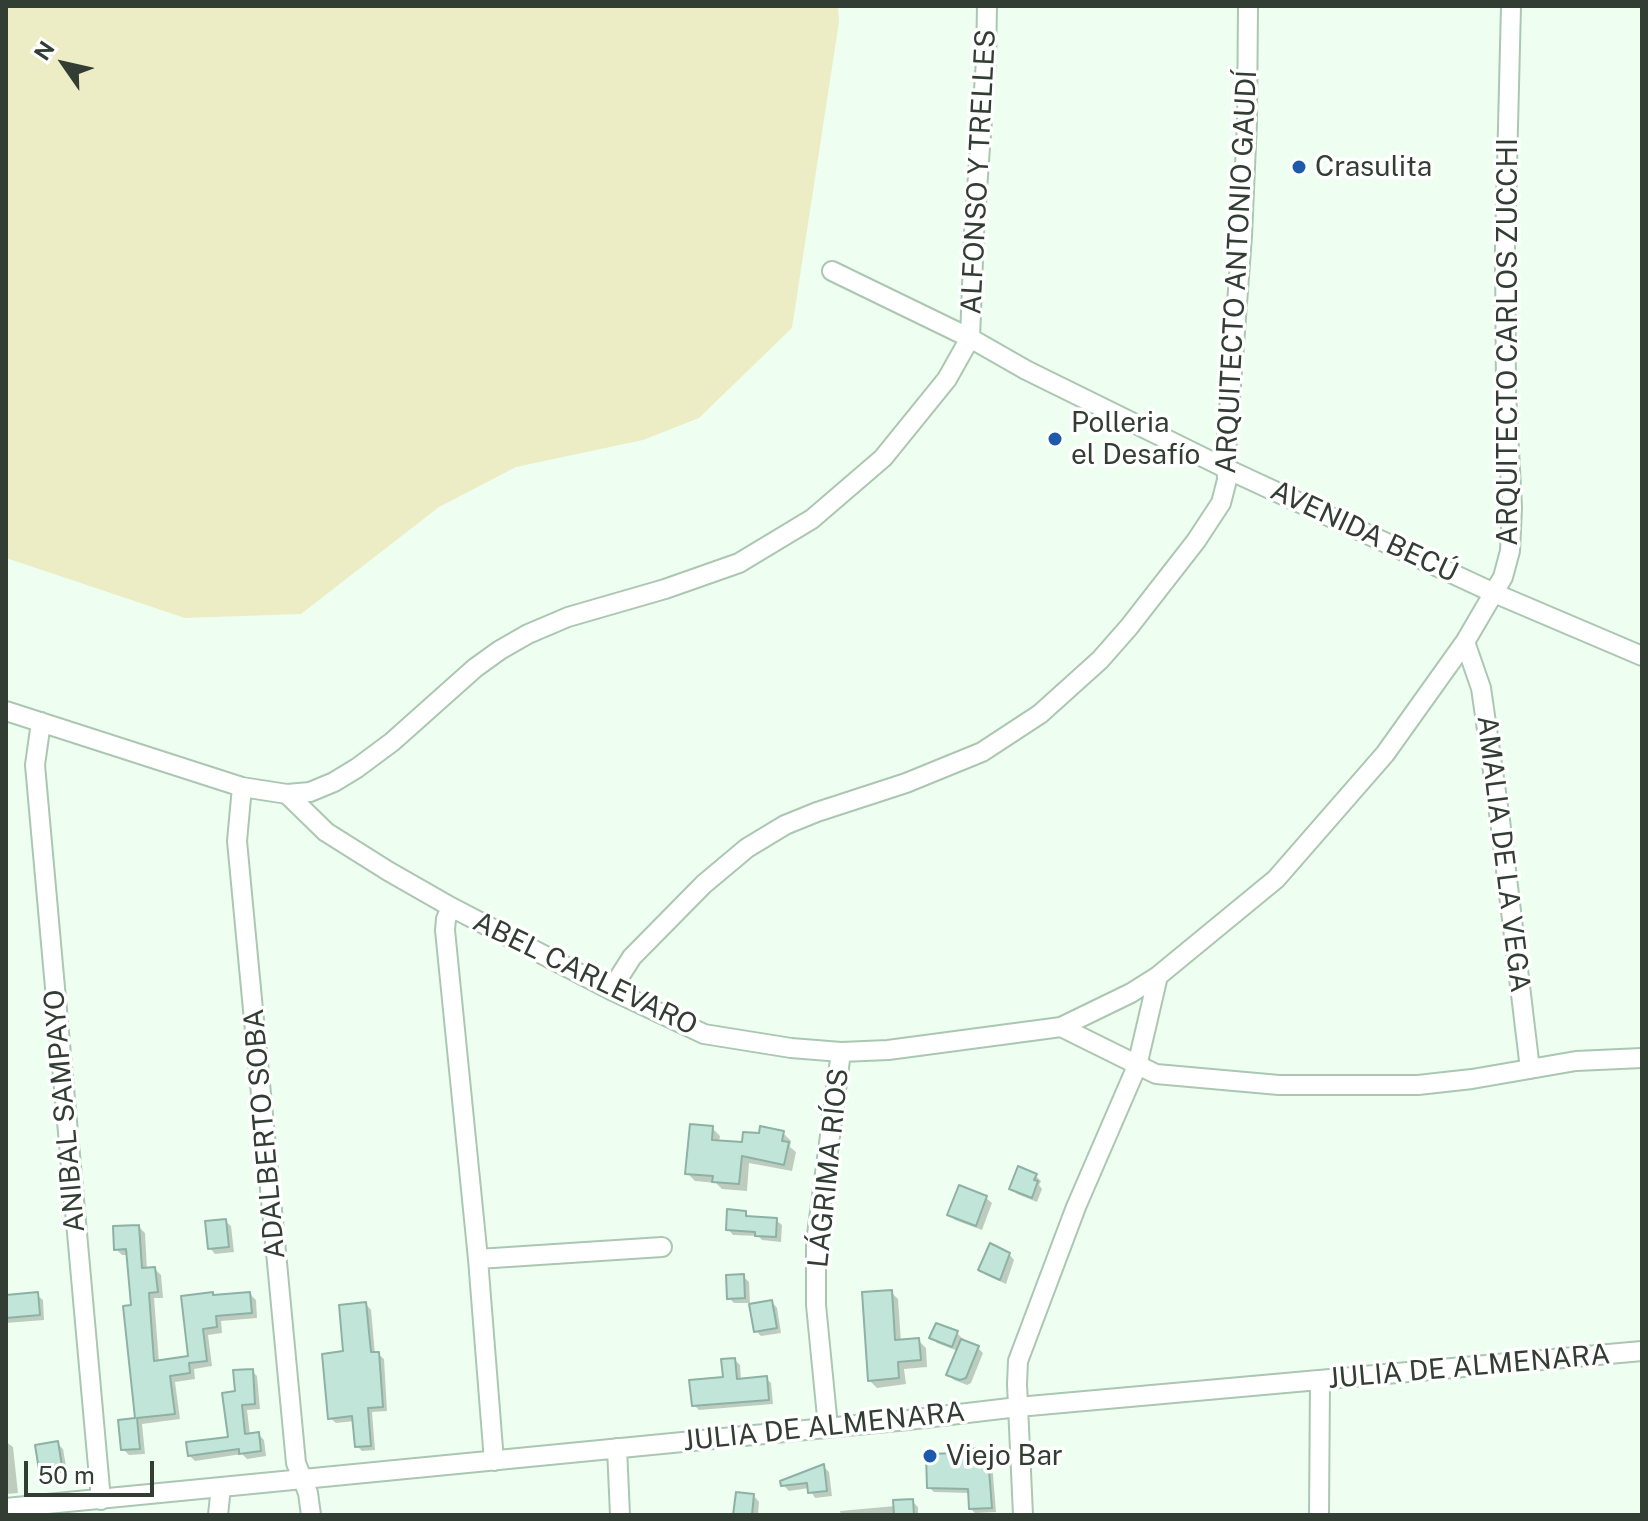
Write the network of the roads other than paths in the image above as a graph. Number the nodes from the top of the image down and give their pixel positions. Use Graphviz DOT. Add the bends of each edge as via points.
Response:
graph roads {
  1 [pos="987,6"];
  2 [pos="1248,6"];
  3 [pos="1511,6"];
  4 [pos="832,271"];
  5 [pos="970,338"];
  6 [pos="1227,469"];
  7 [pos="1494,593"];
  8 [pos="1465,642"];
  9 [pos="1642,656"];
  10 [pos="6,711"];
  11 [pos="41,722"];
  12 [pos="242,787"];
  13 [pos="287,794"];
  14 [pos="451,907"];
  15 [pos="1158,976"];
  16 [pos="611,990"];
  17 [pos="1061,1027"];
  18 [pos="841,1052"];
  19 [pos="1642,1058"];
  20 [pos="1137,1066"];
  21 [pos="1530,1069"];
  22 [pos="662,1247"];
  23 [pos="478,1259"];
  24 [pos="1642,1351"];
  25 [pos="1320,1380"];
  26 [pos="1018,1407"];
  27 [pos="828,1427"];
  28 [pos="617,1448"];
  29 [pos="494,1461"];
  30 [pos="303,1479"];
  31 [pos="221,1487"];
  32 [pos="101,1500"];
  33 [pos="17,1510"];
  34 [pos="218,1515"];
  35 [pos="311,1515"];
  36 [pos="620,1515"];
  37 [pos="1023,1515"];
  38 [pos="1319,1515"];
  1 -- 5 [label="street, ALFONSO Y TRELLES"];
  2 -- 6 [label="street, ARQUITECTO ANTONIO GAUDÍ" via="1242,236"];
  3 -- 7 [label="street, ARQUITECTO CARLOS ZUCCHI" via="1505,247 1512,507 1510,551"];
  4 -- 5 [label="street, AVENIDA BECÚ"];
  5 -- 6 [label="street, AVENIDA BECÚ"];
  5 -- 13 [label="street" via="947,379 883,458 812,519 739,563 528,634 475,668 357,768 310,792"];
  6 -- 7 [label="street, AVENIDA BECÚ"];
  6 -- 16 [label="street, ARQUITECTO ANTONIO GAUDÍ" via="1221,503 1196,541 1129,627 1067,692 982,752 785,825 747,848 632,957"];
  7 -- 8 [label="street, ARQUITECTO CARLOS ZUCCHI"];
  7 -- 9 [label="street, AVENIDA BECÚ"];
  8 -- 15 [label="street, ARQUITECTO CARLOS ZUCCHI" via="1385,754 1276,879"];
  8 -- 21 [label="street, AMALIA DE LA VEGA" via="1481,688"];
  10 -- 11 [label="street"];
  11 -- 12 [label="street"];
  11 -- 32 [label="street, ANIBAL SAMPAYO" via="35,765"];
  12 -- 13 [label="street"];
  12 -- 30 [label="street, ADALBERTO SOBA" via="237,841 296,1463"];
  13 -- 14 [label="street, ABEL CARLEVARO" via="326,832"];
  14 -- 16 [label="street, ABEL CARLEVARO"];
  14 -- 23 [label="street" via="445,930"];
  15 -- 17 [label="street, ARQUITECTO CARLOS ZUCCHI"];
  15 -- 20 [label="street"];
  16 -- 18 [label="street, ABEL CARLEVARO" via="704,1034"];
  17 -- 18 [label="street, ABEL CARLEVARO" via="933,1046"];
  17 -- 20 [label="street"];
  18 -- 27 [label="street, LÁGRIMA RÍOS" via="816,1242 816,1305"];
  19 -- 21 [label="street"];
  20 -- 21 [label="street" via="1156,1074 1279,1085 1418,1085"];
  20 -- 26 [label="street" via="1034,1315 1018,1361"];
  22 -- 23 [label="street"];
  23 -- 29 [label="street"];
  24 -- 25 [label="street, JULIA DE ALMENARA"];
  25 -- 26 [label="street, JULIA DE ALMENARA"];
  25 -- 38 [label="street"];
  26 -- 27 [label="street, JULIA DE ALMENARA"];
  26 -- 37 [label="street"];
  27 -- 28 [label="street, JULIA DE ALMENARA"];
  28 -- 29 [label="street, JULIA DE ALMENARA"];
  28 -- 36 [label="street"];
  29 -- 30 [label="street, JULIA DE ALMENARA"];
  30 -- 31 [label="street, JULIA DE ALMENARA"];
  30 -- 35 [label="street, ADALBERTO SOBA"];
  31 -- 32 [label="street, JULIA DE ALMENARA"];
  31 -- 34 [label="street"];
  32 -- 33 [label="street, JULIA DE ALMENARA"];
}
